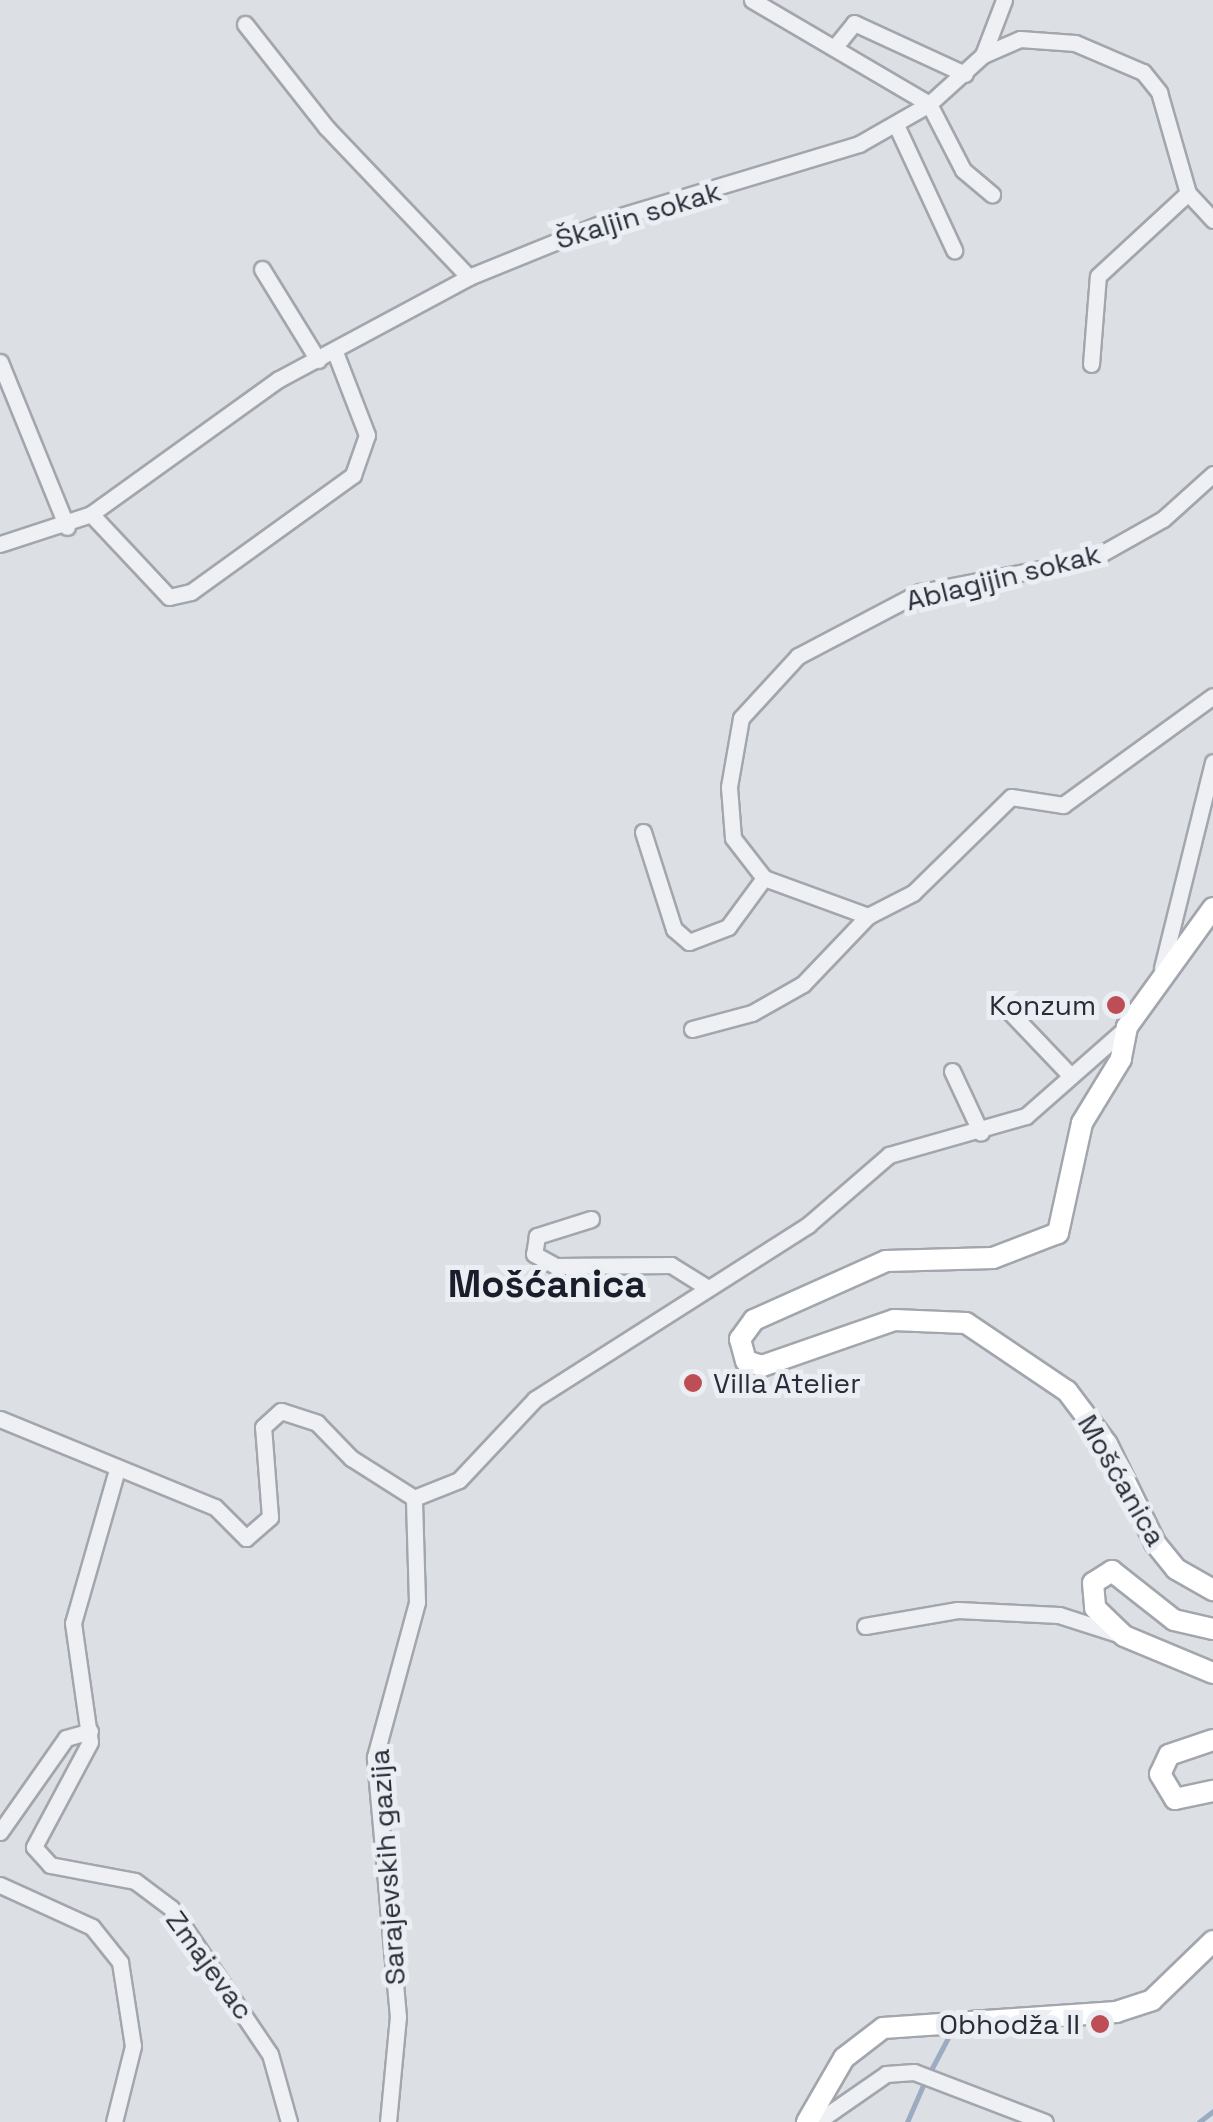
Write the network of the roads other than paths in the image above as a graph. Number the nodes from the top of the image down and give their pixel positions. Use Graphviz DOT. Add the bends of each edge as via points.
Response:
graph roads {
  1 [pos="752,0"];
  2 [pos="1004,0"];
  3 [pos="246,24"];
  4 [pos="834,48"];
  5 [pos="983,55"];
  6 [pos="965,74"];
  7 [pos="929,104"];
  8 [pos="897,127"];
  9 [pos="1188,193"];
  10 [pos="992,194"];
  11 [pos="1213,220"];
  12 [pos="954,250"];
  13 [pos="262,270"];
  14 [pos="469,277"];
  15 [pos="335,352"];
  16 [pos="318,360"];
  17 [pos="0,362"];
  18 [pos="1091,364"];
  19 [pos="1213,474"];
  20 [pos="91,514"];
  21 [pos="67,527"];
  22 [pos="0,544"];
  23 [pos="1213,696"];
  24 [pos="1213,762"];
  25 [pos="642,832"];
  26 [pos="764,878"];
  27 [pos="1213,908"];
  28 [pos="868,916"];
  29 [pos="1162,968"];
  30 [pos="1009,1011"];
  31 [pos="1127,1027"];
  32 [pos="692,1029"];
  33 [pos="952,1071"];
  34 [pos="1068,1073"];
  35 [pos="980,1133"];
  36 [pos="591,1220"];
  37 [pos="704,1286"];
  38 [pos="0,1420"];
  39 [pos="116,1473"];
  40 [pos="414,1498"];
  41 [pos="1213,1590"];
  42 [pos="865,1626"];
  43 [pos="1213,1628"];
  44 [pos="1124,1636"];
  45 [pos="1213,1673"];
  46 [pos="90,1731"];
  47 [pos="1213,1740"];
  48 [pos="1213,1791"];
  49 [pos="0,1832"];
  50 [pos="0,1885"];
  51 [pos="1213,1942"];
  52 [pos="114,2122"];
  53 [pos="289,2122"];
  54 [pos="388,2122"];
  55 [pos="807,2122"];
  56 [pos="818,2122"];
  57 [pos="1045,2122"];
  1 -- 4 [label="street"];
  2 -- 5 [label="street"];
  3 -- 14 [label="street" via="326,126"];
  4 -- 6 [label="street" via="854,23"];
  4 -- 7 [label="street"];
  5 -- 6 [label="street, Škaljin sokak"];
  5 -- 9 [label="street, Škaljin sokak" via="1020,39 1076,43 1143,72 1159,92"];
  6 -- 7 [label="street, Škaljin sokak"];
  7 -- 8 [label="street, Škaljin sokak"];
  7 -- 10 [label="street" via="963,170"];
  8 -- 12 [label="street"];
  8 -- 14 [label="street, Škaljin sokak" via="764,177 614,218"];
  9 -- 11 [label="street, Škaljin sokak"];
  9 -- 18 [label="street" via="1098,276"];
  13 -- 16 [label="street"];
  14 -- 15 [label="street, Škaljin sokak"];
  15 -- 16 [label="street, Škaljin sokak"];
  15 -- 20 [label="street" via="367,435 354,475 191,592 169,597"];
  16 -- 20 [label="street, Škaljin sokak"];
  17 -- 21 [label="street"];
  19 -- 26 [label="street, Ablagijin sokak" via="1163,519 1092,559 920,592 798,656 752,702 733,743 733,838"];
  20 -- 21 [label="street, Škaljin sokak"];
  21 -- 22 [label="street, Škaljin sokak"];
  23 -- 28 [label="street" via="1063,805 1010,797 913,893"];
  24 -- 29 [label="street"];
  25 -- 26 [label="street" via="674,929 688,942 728,927"];
  26 -- 28 [label="street"];
  27 -- 29 [label="main road"];
  28 -- 32 [label="street" via="804,984 752,1013"];
  29 -- 31 [label="main road"];
  30 -- 34 [label="street"];
  31 -- 34 [label="street"];
  31 -- 41 [label="main road, Mošćanica" via="1120,1058 1082,1123 1058,1233 994,1258 886,1261 754,1320 740,1351 762,1366 894,1320 966,1323 1068,1391 1106,1444 1155,1543 1176,1570"];
  33 -- 35 [label="street"];
  34 -- 35 [label="street" via="1026,1116"];
  35 -- 37 [label="street" via="889,1155 838,1204"];
  36 -- 37 [label="street" via="537,1236 534,1254 556,1266 671,1265"];
  37 -- 40 [label="street" via="535,1399 459,1480"];
  38 -- 39 [label="street"];
  39 -- 40 [label="street" via="215,1507 235,1534 255,1536 270,1517 263,1427 282,1411 298,1412"];
  39 -- 46 [label="street" via="73,1624"];
  40 -- 54 [label="street, Sarajevskih gazija" via="417,1602 376,1758 398,2017"];
  42 -- 44 [label="street, Mošćanica" via="958,1610 1059,1615"];
  43 -- 44 [label="main road, Mošćanica" via="1174,1620 1112,1571 1101,1574 1090,1596"];
  44 -- 45 [label="main road, Mošćanica"];
  46 -- 49 [label="street" via="66,1738"];
  46 -- 53 [label="street, Zmajevac" via="37,1827 39,1856 134,1881 171,1908 270,2054"];
  47 -- 48 [label="main road" via="1169,1754 1160,1774 1174,1798"];
  50 -- 52 [label="street" via="92,1927 120,1962 133,2046"];
  51 -- 55 [label="main road" via="1152,2000 1116,2012 884,2028 844,2058"];
  56 -- 57 [label="street" via="886,2074 914,2072"];
}
